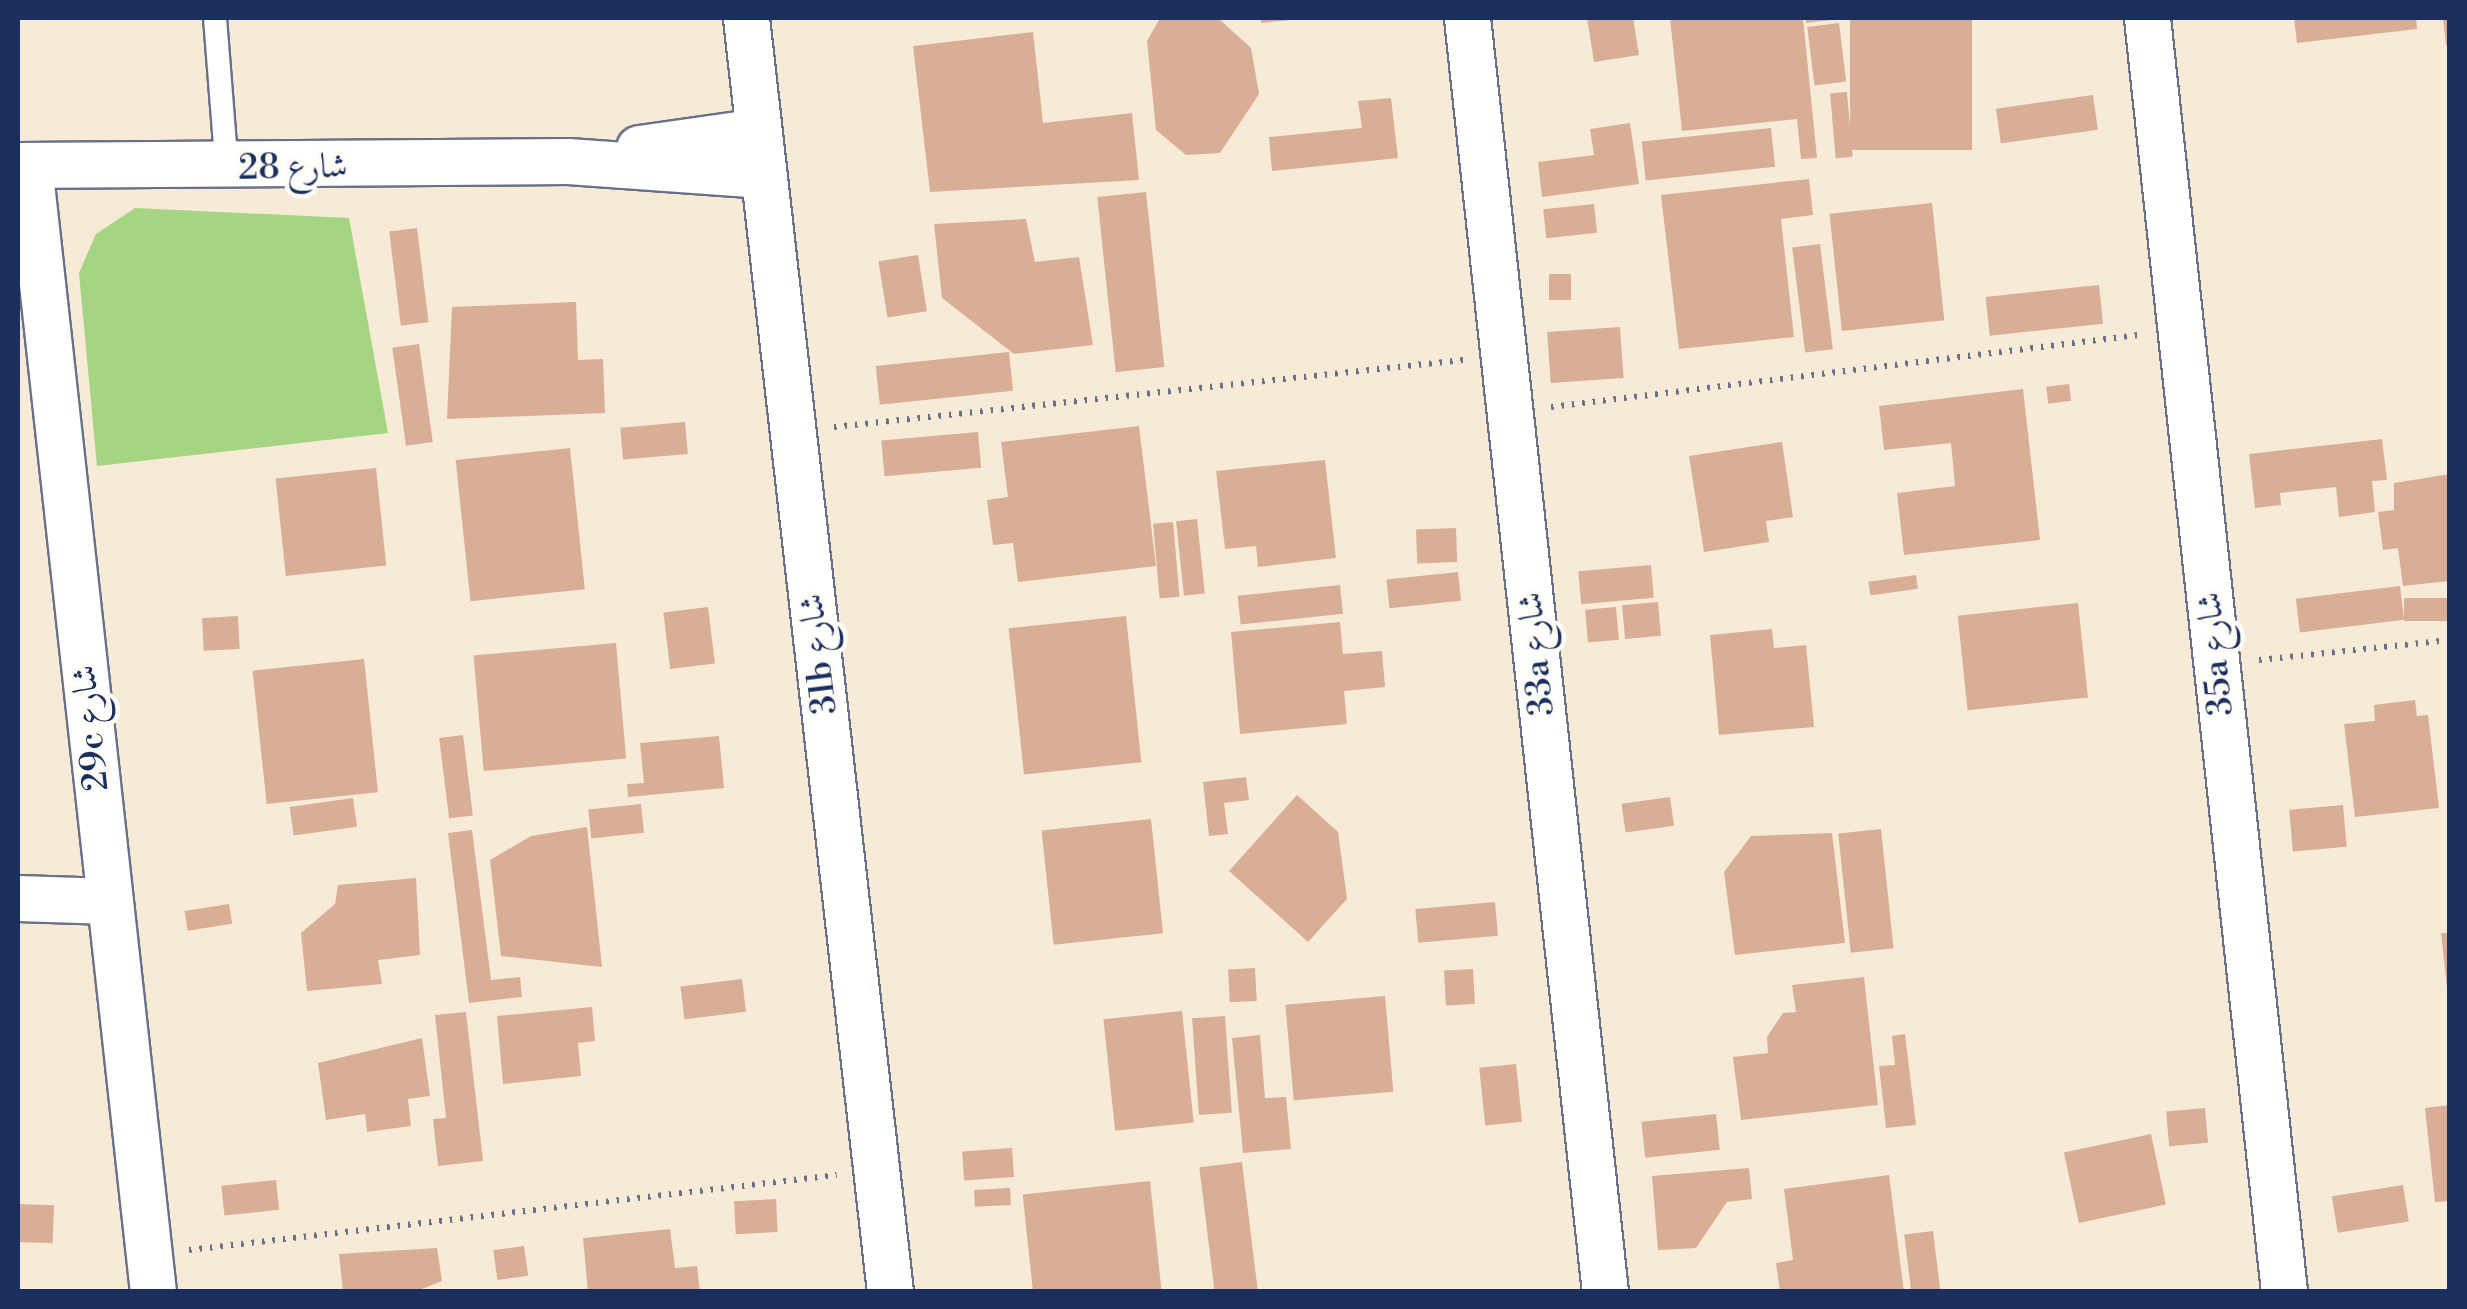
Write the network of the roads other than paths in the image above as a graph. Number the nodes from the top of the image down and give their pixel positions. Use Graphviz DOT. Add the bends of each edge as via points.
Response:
graph roads {
  1 [pos="216,18"];
  2 [pos="746,18"];
  3 [pos="1468,18"];
  4 [pos="2147,18"];
  5 [pos="758,131"];
  6 [pos="568,161"];
  7 [pos="23,165"];
  8 [pos="227,170"];
  9 [pos="764,175"];
  10 [pos="18,898"];
  11 [pos="110,901"];
  12 [pos="151,1273"];
  13 [pos="890,1292"];
  14 [pos="1605,1292"];
  15 [pos="2284,1292"];
  1 -- 8 [label="lane"];
  2 -- 5 [label="street, 31b شارع"];
  3 -- 14 [label="street, 33a شارع"];
  4 -- 15 [label="street, 35a شارع"];
  5 -- 6 [label="street, شارع 28"];
  5 -- 9 [label="street, 31b شارع"];
  6 -- 8 [label="street, شارع 28"];
  6 -- 9 [label="street, شارع 28"];
  7 -- 8 [label="street, شارع 28"];
  7 -- 11 [label="street, 29c شارع"];
  9 -- 13 [label="street, 31b شارع"];
  10 -- 11 [label="street"];
  11 -- 12 [label="street, 29c شارع"];
}
